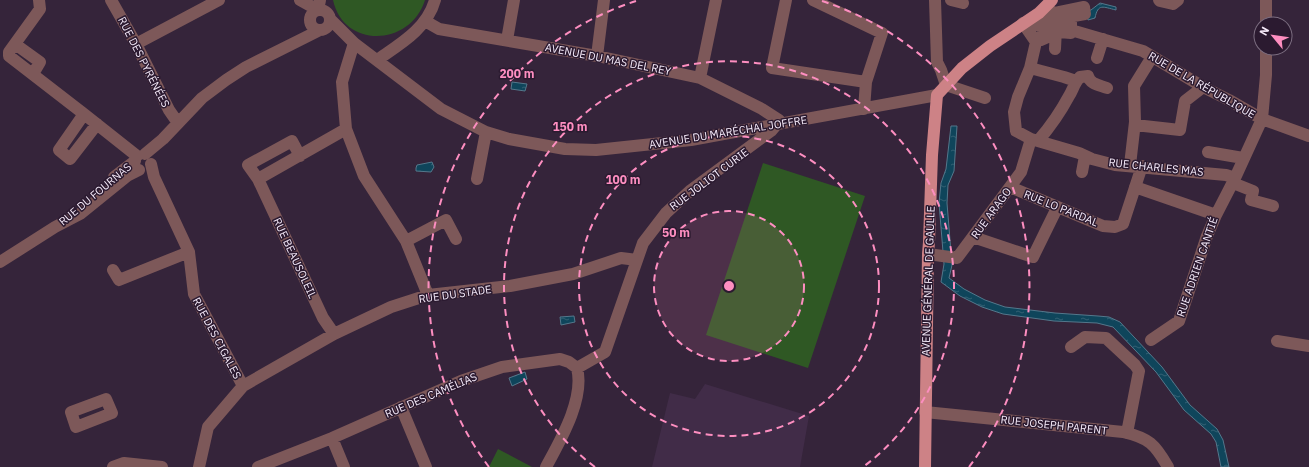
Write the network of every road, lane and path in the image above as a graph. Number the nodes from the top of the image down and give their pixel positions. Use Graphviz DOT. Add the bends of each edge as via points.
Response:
graph roads {
  1 [pos="39,0"];
  2 [pos="111,0"];
  3 [pos="219,0"];
  4 [pos="298,0"];
  5 [pos="325,0"];
  6 [pos="435,0"];
  7 [pos="514,0"];
  8 [pos="604,0"];
  9 [pos="716,0"];
  10 [pos="786,0"];
  11 [pos="813,0"];
  12 [pos="935,0"];
  13 [pos="1052,0"];
  14 [pos="1159,0"];
  15 [pos="1178,0"];
  16 [pos="1266,0"];
  17 [pos="1266,16"];
  18 [pos="320,17"];
  19 [pos="425,21"];
  20 [pos="1024,23"];
  21 [pos="1044,27"];
  22 [pos="1071,30"];
  23 [pos="1056,31"];
  24 [pos="1105,39"];
  25 [pos="507,40"];
  26 [pos="354,43"];
  27 [pos="136,44"];
  28 [pos="1055,49"];
  29 [pos="1148,54"];
  30 [pos="597,56"];
  31 [pos="1266,56"];
  32 [pos="377,60"];
  33 [pos="1030,68"];
  34 [pos="1088,76"];
  35 [pos="700,78"];
  36 [pos="1076,81"];
  37 [pos="866,82"];
  38 [pos="946,85"];
  39 [pos="1203,87"];
  40 [pos="1106,88"];
  41 [pos="938,95"];
  42 [pos="985,98"];
  43 [pos="864,109"];
  44 [pos="84,114"];
  45 [pos="1262,119"];
  46 [pos="178,123"];
  47 [pos="97,124"];
  48 [pos="777,124"];
  49 [pos="1135,124"];
  50 [pos="346,130"];
  51 [pos="486,132"];
  52 [pos="1309,136"];
  53 [pos="1035,140"];
  54 [pos="1208,152"];
  55 [pos="300,156"];
  56 [pos="1085,156"];
  57 [pos="1243,158"];
  58 [pos="143,162"];
  59 [pos="1130,165"];
  60 [pos="1142,166"];
  61 [pos="1082,172"];
  62 [pos="258,179"];
  63 [pos="477,179"];
  64 [pos="1234,180"];
  65 [pos="1010,187"];
  66 [pos="1135,187"];
  67 [pos="1273,206"];
  68 [pos="1057,208"];
  69 [pos="1216,215"];
  70 [pos="973,237"];
  71 [pos="456,238"];
  72 [pos="406,241"];
  73 [pos="189,252"];
  74 [pos="928,254"];
  75 [pos="637,260"];
  76 [pos="0,262"];
  77 [pos="113,270"];
  78 [pos="428,295"];
  79 [pos="334,334"];
  80 [pos="1151,340"];
  81 [pos="1277,341"];
  82 [pos="1309,346"];
  83 [pos="1071,347"];
  84 [pos="577,368"];
  85 [pos="243,386"];
  86 [pos="401,407"];
  87 [pos="925,412"];
  88 [pos="1127,433"];
  89 [pos="332,438"];
  90 [pos="113,467"];
  91 [pos="162,467"];
  92 [pos="199,467"];
  93 [pos="258,467"];
  94 [pos="344,467"];
  95 [pos="426,467"];
  96 [pos="546,467"];
  97 [pos="925,467"];
  98 [pos="1168,467"];
  1 -- 44 [label="street, RUE DES CIGALES" via="40,9 9,52 9,56"];
  2 -- 27 [label="street, RUE DES PYRÉNÉES"];
  3 -- 27 [label="street"];
  4 -- 18 [label="street, AVENUE DU MARÉCHAL JOFFRE"];
  5 -- 18 [label="street"];
  6 -- 19 [label="street"];
  7 -- 25 [label="street"];
  8 -- 30 [label="street"];
  9 -- 35 [label="street"];
  10 -- 37 [label="street" via="772,68"];
  11 -- 37 [label="street" via="882,34"];
  12 -- 38 [label="street" via="937,62"];
  13 -- 20 [label="main road"];
  14 -- 15 [label="street" via="1173,4"];
  16 -- 17 [label="street"];
  18 -- 26 [label="street, AVENUE DU MARÉCHAL JOFFRE"];
  18 -- 46 [label="street, RUE DU FOURNAS" via="294,43 226,80 202,98"];
  19 -- 25 [label="street, AVENUE DU MAS DEL REY" via="439,30"];
  19 -- 32 [label="street" via="417,31"];
  20 -- 21 [label="street"];
  20 -- 33 [label="street" via="1036,42"];
  20 -- 38 [label="main road" via="962,68"];
  21 -- 22 [label="street" via="1045,15 1049,10 1055,13 1084,8 1085,14 1051,20 1052,26 1071,23"];
  21 -- 23 [label="street"];
  22 -- 23 [label="street"];
  22 -- 24 [label="street"];
  23 -- 28 [label="street"];
  24 -- 29 [label="street, RUE DE LA RÉPUBLIQUE"];
  24 -- 34 [label="street"];
  25 -- 30 [label="street, AVENUE DU MAS DEL REY"];
  26 -- 32 [label="street, AVENUE DU MARÉCHAL JOFFRE"];
  26 -- 50 [label="street" via="342,82"];
  27 -- 46 [label="street, RUE DES PYRÉNÉES"];
  29 -- 39 [label="street, RUE DE LA RÉPUBLIQUE"];
  29 -- 49 [label="street" via="1134,86"];
  30 -- 35 [label="street, AVENUE DU MAS DEL REY"];
  31 -- 45 [label="street"];
  32 -- 51 [label="street, AVENUE DU MARÉCHAL JOFFRE" via="442,109"];
  33 -- 36 [label="street"];
  33 -- 53 [label="street, RUE CHARLES MAS" via="1014,112 1016,131"];
  34 -- 36 [label="street" via="1080,77"];
  34 -- 40 [label="street" via="1094,84"];
  35 -- 48 [label="street, AVENUE DU MAS DEL REY" via="762,109 779,120"];
  36 -- 53 [label="street" via="1051,127"];
  37 -- 43 [label="street"];
  38 -- 41 [label="main road"];
  38 -- 42 [label="street"];
  39 -- 45 [label="street, RUE DE LA RÉPUBLIQUE"];
  39 -- 49 [label="street" via="1185,101 1180,130"];
  41 -- 43 [label="street, AVENUE DU MARÉCHAL JOFFRE"];
  41 -- 74 [label="main road, AVENUE GÉNÉRAL DE GAULLE" via="932,155"];
  43 -- 48 [label="street, AVENUE DU MARÉCHAL JOFFRE"];
  44 -- 47 [label="street, RUE DES CIGALES"];
  44 -- 47 [label="street" via="58,150 70,159"];
  45 -- 52 [label="street, RUE DE LA RÉPUBLIQUE"];
  45 -- 57 [label="street, RUE ADRIEN CANTIÉ"];
  46 -- 58 [label="street, RUE DU FOURNAS"];
  47 -- 58 [label="street, RUE DES CIGALES"];
  48 -- 51 [label="street, AVENUE DU MARÉCHAL JOFFRE" via="691,140 596,150 538,145"];
  48 -- 75 [label="street, RUE JOLIOT CURIE" via="751,147 691,190 666,213 643,243"];
  49 -- 59 [label="street"];
  50 -- 55 [label="street"];
  50 -- 72 [label="street" via="364,176"];
  51 -- 63 [label="street"];
  53 -- 56 [label="street, RUE CHARLES MAS"];
  53 -- 65 [label="street, RUE ARAGO" via="1021,172"];
  54 -- 57 [label="street"];
  55 -- 62 [label="street"];
  55 -- 62 [label="street, RUE BEAUSOLEIL" via="292,141 248,165"];
  56 -- 59 [label="street, RUE CHARLES MAS" via="1115,165"];
  56 -- 61 [label="street"];
  57 -- 64 [label="street, RUE ADRIEN CANTIÉ"];
  58 -- 73 [label="street, RUE DES CIGALES" via="154,177"];
  58 -- 76 [label="street, RUE DU FOURNAS" via="75,208 55,227"];
  59 -- 60 [label="street, RUE CHARLES MAS"];
  60 -- 64 [label="street, RUE CHARLES MAS" via="1226,175"];
  60 -- 66 [label="street, RUE LO PARDAL"];
  62 -- 79 [label="street, RUE BEAUSOLEIL" via="323,318"];
  64 -- 67 [label="street, RUE CHARLES MAS" via="1253,191 1251,200"];
  64 -- 69 [label="street, RUE ADRIEN CANTIÉ"];
  65 -- 68 [label="street, RUE LO PARDAL"];
  65 -- 70 [label="street, RUE ARAGO"];
  66 -- 68 [label="street, RUE LO PARDAL" via="1123,224 1115,227 1103,226"];
  66 -- 69 [label="street"];
  68 -- 70 [label="street" via="1033,257"];
  69 -- 80 [label="street, RUE ADRIEN CANTIÉ" via="1179,322"];
  70 -- 74 [label="street, RUE ARAGO" via="957,258"];
  71 -- 72 [label="street" via="446,220"];
  72 -- 78 [label="street"];
  73 -- 77 [label="street" via="119,280"];
  73 -- 85 [label="street, RUE DES CIGALES" via="194,294"];
  74 -- 87 [label="main road, AVENUE GÉNÉRAL DE GAULLE"];
  75 -- 78 [label="street, RUE DU STADE" via="621,258 573,274 510,286"];
  75 -- 84 [label="street, RUE JOLIOT CURIE" via="605,352"];
  78 -- 79 [label="street, RUE DU STADE" via="391,307"];
  79 -- 85 [label="street, RUE DU STADE"];
  81 -- 82 [label="street"];
  83 -- 88 [label="street" via="1085,337 1106,338 1139,370"];
  84 -- 86 [label="street, RUE DES CAMÉLIAS" via="560,359 502,367 461,381"];
  84 -- 96 [label="street" via="578,394 565,431"];
  85 -- 92 [label="street, RUE DU STADE" via="208,427"];
  86 -- 89 [label="street, RUE DES CAMÉLIAS"];
  86 -- 95 [label="street"];
  87 -- 88 [label="street, RUE JOSEPH PARENT"];
  87 -- 97 [label="main road, AVENUE GÉNÉRAL DE GAULLE"];
  88 -- 98 [label="street, RUE JOSEPH PARENT" via="1149,441 1157,448"];
  89 -- 93 [label="street, RUE DES CAMÉLIAS"];
  89 -- 94 [label="street"];
  90 -- 91 [label="street" via="124,463"];
}
